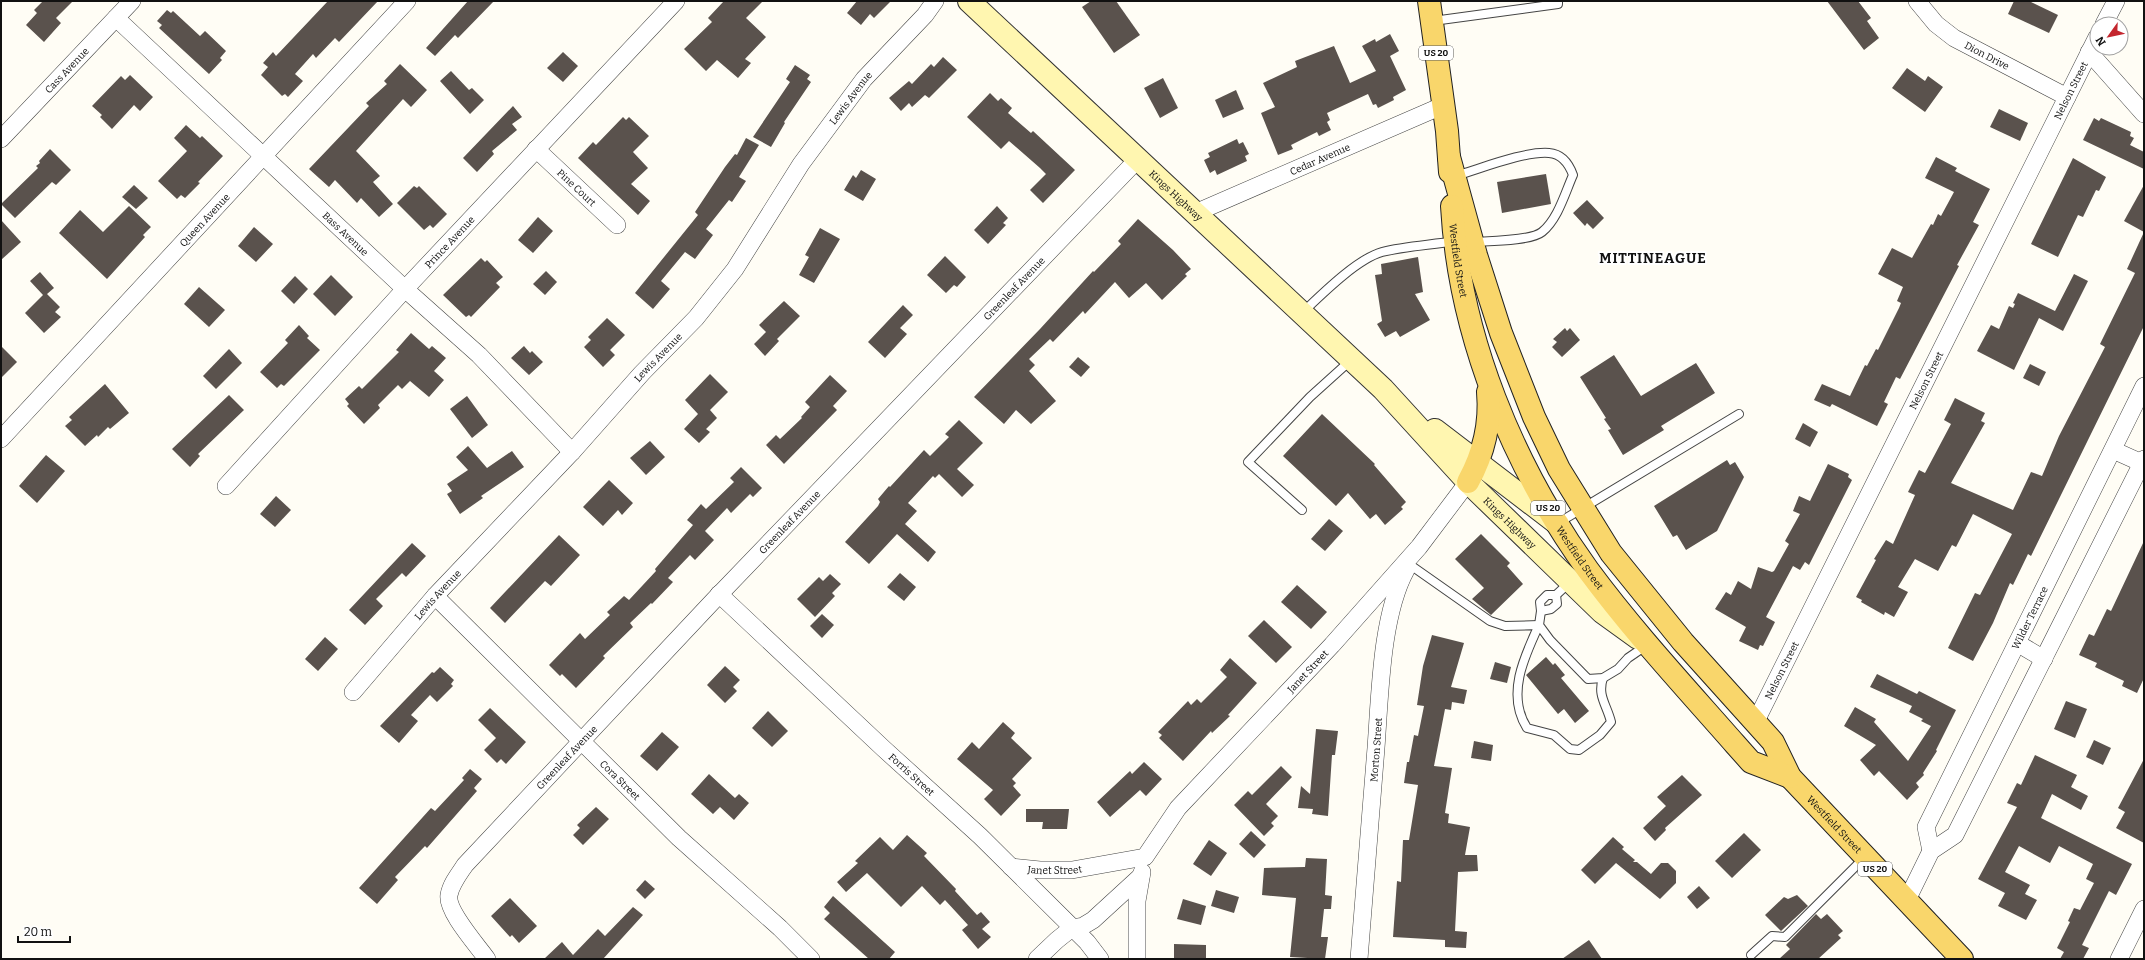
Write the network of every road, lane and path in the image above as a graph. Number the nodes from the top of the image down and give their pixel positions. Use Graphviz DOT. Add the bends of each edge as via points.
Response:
graph roads {
  1 [pos="132,1"];
  2 [pos="407,1"];
  3 [pos="676,1"];
  4 [pos="935,1"];
  5 [pos="969,1"];
  6 [pos="1558,1"];
  7 [pos="1917,1"];
  8 [pos="2116,1"];
  9 [pos="1430,11"];
  10 [pos="2108,16"];
  11 [pos="116,18"];
  12 [pos="2089,52"];
  13 [pos="2102,56"];
  14 [pos="2067,97"];
  15 [pos="1444,105"];
  16 [pos="2144,114"];
  17 [pos="1,139"];
  18 [pos="536,149"];
  19 [pos="262,156"];
  20 [pos="1138,159"];
  21 [pos="1451,170"];
  22 [pos="1195,213"];
  23 [pos="617,225"];
  24 [pos="1464,242"];
  25 [pos="405,289"];
  26 [pos="1302,313"];
  27 [pos="1352,360"];
  28 [pos="1486,369"];
  29 [pos="2144,386"];
  30 [pos="1738,414"];
  31 [pos="1,439"];
  32 [pos="2113,450"];
  33 [pos="572,452"];
  34 [pos="2143,461"];
  35 [pos="1473,472"];
  36 [pos="226,486"];
  37 [pos="1582,508"];
  38 [pos="1302,510"];
  39 [pos="1558,524"];
  40 [pos="1408,563"];
  41 [pos="1574,579"];
  42 [pos="719,594"];
  43 [pos="435,596"];
  44 [pos="1539,625"];
  45 [pos="1648,644"];
  46 [pos="2017,644"];
  47 [pos="2044,659"];
  48 [pos="1603,678"];
  49 [pos="353,692"];
  50 [pos="1755,723"];
  51 [pos="582,739"];
  52 [pos="1790,777"];
  53 [pos="1931,851"];
  54 [pos="1145,857"];
  55 [pos="1865,857"];
  56 [pos="1011,867"];
  57 [pos="1140,876"];
  58 [pos="1906,902"];
  59 [pos="2144,909"];
  60 [pos="1072,928"];
  61 [pos="1751,955"];
  62 [pos="487,959"];
  63 [pos="811,959"];
  64 [pos="1037,959"];
  65 [pos="1100,959"];
  66 [pos="1137,959"];
  67 [pos="1359,959"];
  68 [pos="1962,959"];
  69 [pos="2119,959"];
  1 -- 11 [label="street, Cass Avenue"];
  2 -- 19 [label="street, Queen Avenue"];
  3 -- 18 [label="street, Prince Avenue"];
  4 -- 33 [label="street, Lewis Avenue" via="925,15 864,79 801,164 735,269 713,298"];
  5 -- 20 [label="main road, Kings Highway"];
  6 -- 9 [label="lane" via="1558,4"];
  7 -- 14 [label="street, Dion Drive" via="1936,24 1954,38"];
  8 -- 10 [label="street"];
  9 -- 15 [label="main road, Westfield Street / US 20"];
  11 -- 17 [label="street, Cass Avenue"];
  11 -- 19 [label="street, Bass Avenue"];
  12 -- 14 [label="street, Nelson Street"];
  13 -- 16 [label="street"];
  14 -- 50 [label="street, Nelson Street"];
  15 -- 21 [label="main road, Westfield Street / US 20"];
  15 -- 22 [label="street, Cedar Avenue"];
  18 -- 23 [label="street, Pine Court"];
  18 -- 25 [label="street, Prince Avenue"];
  19 -- 25 [label="street, Bass Avenue"];
  19 -- 31 [label="street, Queen Avenue"];
  20 -- 22 [label="main road, Kings Highway"];
  20 -- 42 [label="street, Greenleaf Avenue"];
  21 -- 24 [label="main road, Westfield Street / US 20"];
  21 -- 24 [label="lane" via="1549,153 1570,165 1573,175 1552,221 1541,233"];
  22 -- 26 [label="main road, Kings Highway"];
  24 -- 26 [label="lane" via="1382,252 1365,260 1332,285"];
  24 -- 28 [label="main road, Westfield Street / US 20" via="1467,308"];
  24 -- 37 [label="main road, Westfield Street / US 20" via="1546,443"];
  25 -- 33 [label="street, Bass Avenue" via="484,360"];
  25 -- 36 [label="street, Prince Avenue"];
  26 -- 27 [label="main road, Kings Highway"];
  27 -- 35 [label="main road, Kings Highway"];
  27 -- 38 [label="lane" via="1310,397 1248,462"];
  28 -- 35 [label="main road" via="1486,438"];
  28 -- 39 [label="main road, Westfield Street / US 20" via="1513,439"];
  29 -- 32 [label="street, Wilder Terrace"];
  30 -- 37 [label="lane"];
  32 -- 34 [label="street"];
  32 -- 46 [label="street, Wilder Terrace"];
  33 -- 43 [label="street, Lewis Avenue"];
  34 -- 47 [label="street"];
  35 -- 39 [label="main road, Kings Highway"];
  35 -- 40 [label="street, Janet Street"];
  35 -- 41 [label="main road, Kings Highway"];
  37 -- 39 [label="lane"];
  37 -- 50 [label="main road, Westfield Street / US 20" via="1634,583"];
  39 -- 41 [label="main road, Westfield Street / US 20"];
  40 -- 44 [label="lane" via="1490,620 1505,626"];
  40 -- 54 [label="street, Janet Street" via="1178,808"];
  40 -- 67 [label="street, Morton Street" via="1398,585 1388,622"];
  41 -- 44 [label="lane" via="1540,602"];
  41 -- 45 [label="main road, Westfield Street / US 20"];
  42 -- 51 [label="street, Greenleaf Avenue"];
  42 -- 56 [label="street, Forris Street"];
  43 -- 49 [label="street, Lewis Avenue"];
  43 -- 51 [label="street, Cora Street"];
  44 -- 48 [label="lane" via="1588,679"];
  44 -- 48 [label="lane" via="1520,669 1519,711 1527,728 1554,735 1570,749 1579,750 1600,735 1611,722 1608,709 1601,698 1600,687"];
  45 -- 48 [label="lane"];
  45 -- 52 [label="main road, Westfield Street / US 20" via="1751,762"];
  46 -- 47 [label="street"];
  46 -- 53 [label="street, Wilder Terrace" via="1926,827"];
  47 -- 53 [label="street" via="1955,835"];
  50 -- 52 [label="main road, Westfield Street / US 20" via="1773,742"];
  51 -- 62 [label="street, Greenleaf Avenue" via="454,880 450,893 452,908"];
  51 -- 63 [label="street, Cora Street" via="679,838"];
  52 -- 55 [label="main road, Westfield Street / US 20"];
  53 -- 58 [label="street"];
  54 -- 56 [label="street, Janet Street" via="1072,870"];
  54 -- 57 [label="street, Janet Street"];
  55 -- 58 [label="main road, Westfield Street / US 20"];
  55 -- 61 [label="lane" via="1785,937 1772,936"];
  56 -- 60 [label="street, Forris Street"];
  57 -- 60 [label="street" via="1093,920 1084,926"];
  57 -- 66 [label="street, Janet Street" via="1137,902"];
  58 -- 68 [label="main road, Westfield Street / US 20"];
  59 -- 69 [label="street"];
  60 -- 64 [label="street"];
  60 -- 65 [label="street, Forris Street"];
}
